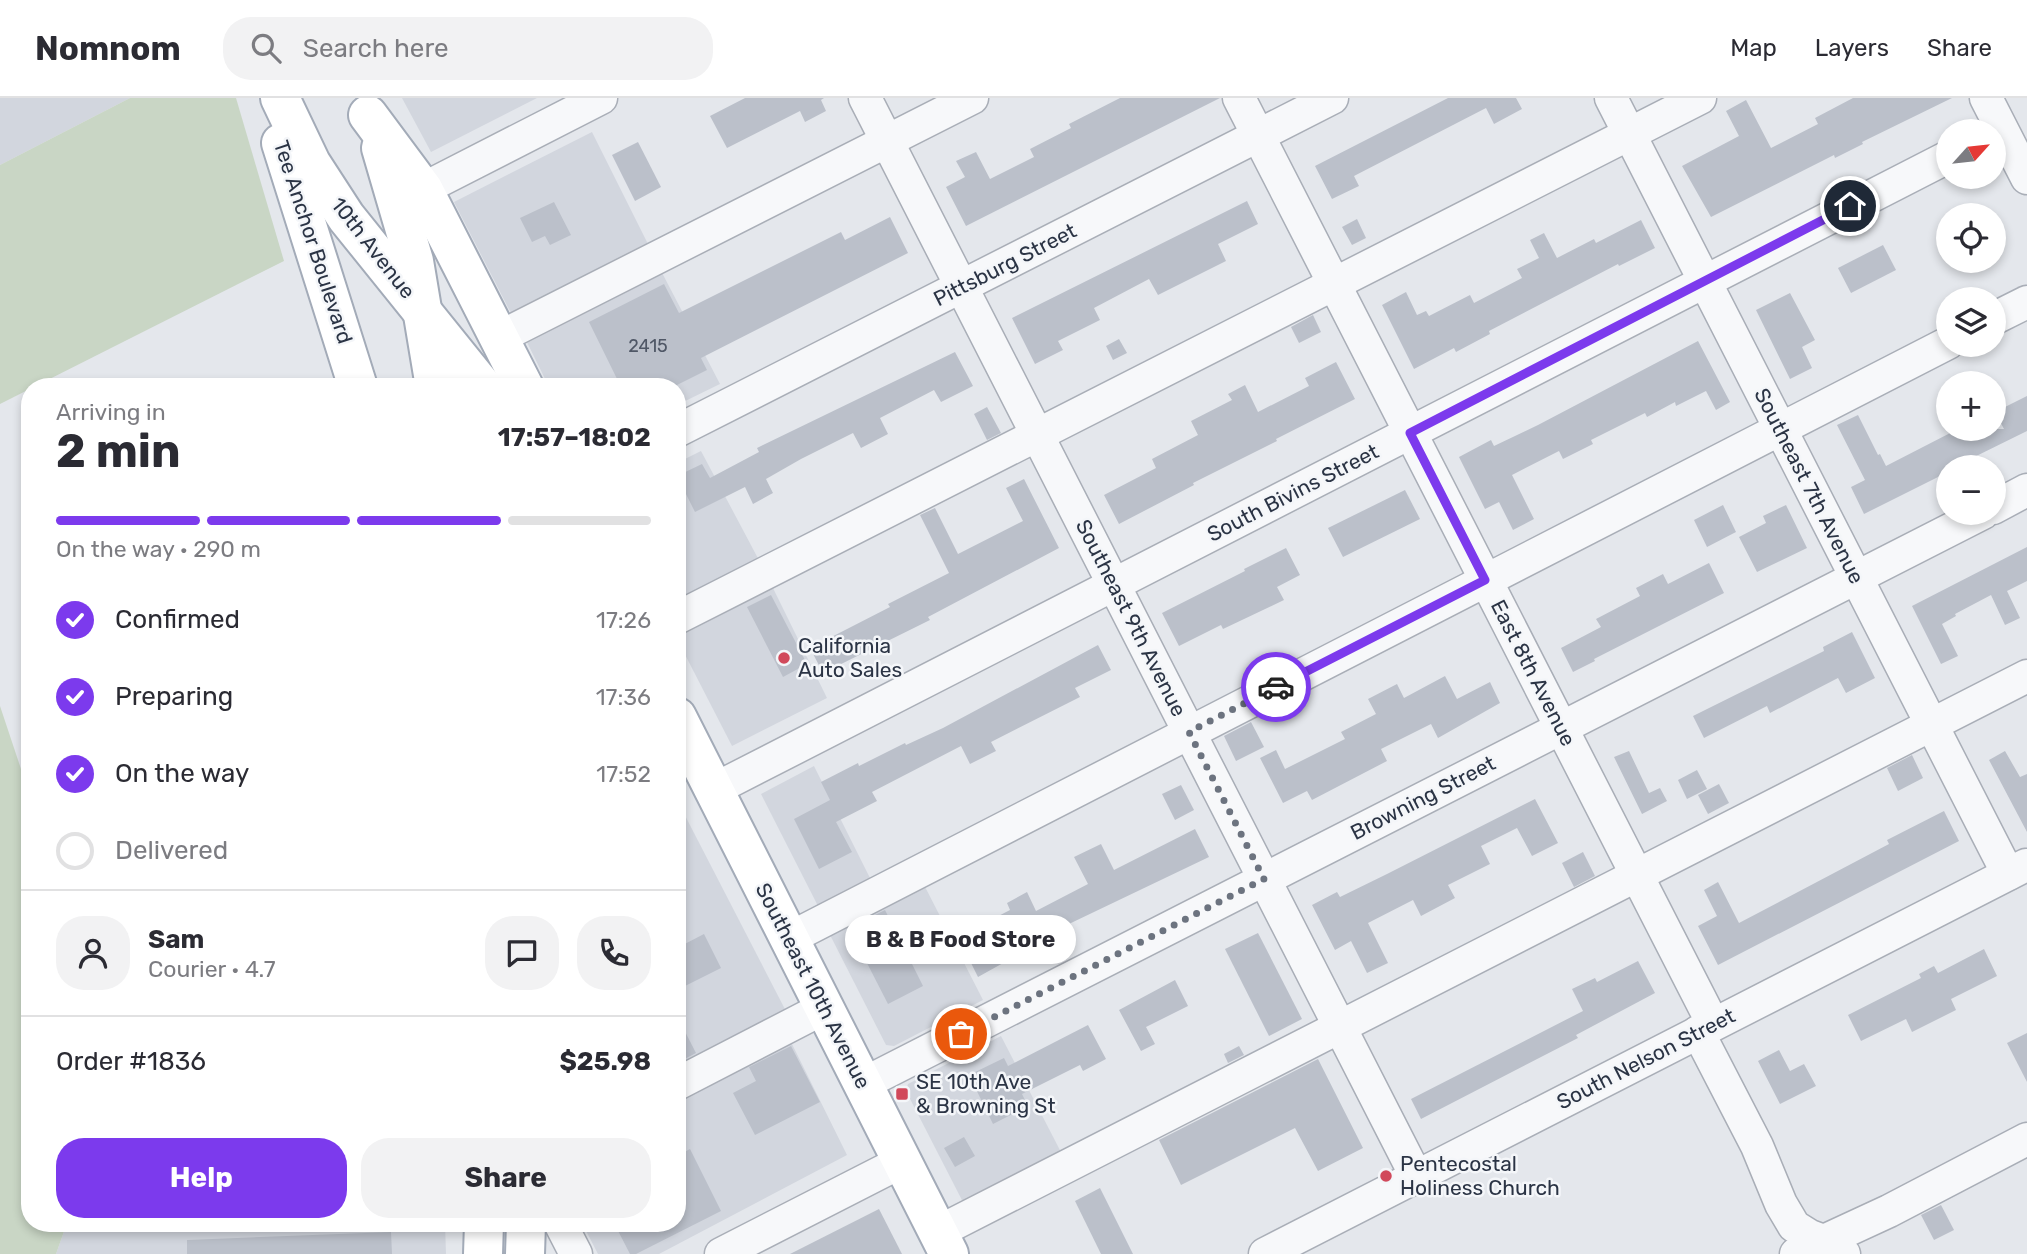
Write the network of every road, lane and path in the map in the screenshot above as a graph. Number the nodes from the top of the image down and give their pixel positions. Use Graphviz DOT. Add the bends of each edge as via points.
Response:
graph roads {
  1 [pos="267,98"];
  2 [pos="280,98"];
  3 [pos="601,98"];
  4 [pos="864,98"];
  5 [pos="972,98"];
  6 [pos="1239,98"];
  7 [pos="1332,98"];
  8 [pos="1611,98"];
  9 [pos="1700,98"];
  10 [pos="1986,98"];
  11 [pos="364,107"];
  12 [pos="2008,127"];
  13 [pos="1630,135"];
  14 [pos="1258,136"];
  15 [pos="887,141"];
  16 [pos="1936,163"];
  17 [pos="2027,178"];
  18 [pos="423,189"];
  19 [pos="1704,280"];
  20 [pos="1333,283"];
  21 [pos="961,288"];
  22 [pos="2027,302"];
  23 [pos="422,310"];
  24 [pos="2006,312"];
  25 [pos="500,337"];
  26 [pos="1936,349"];
  27 [pos="355,378"];
  28 [pos="433,378"];
  29 [pos="476,378"];
  30 [pos="520,378"];
  31 [pos="686,426"];
  32 [pos="1780,430"];
  33 [pos="1410,433"];
  34 [pos="1037,434"];
  35 [pos="2027,490"];
  36 [pos="2006,501"];
  37 [pos="1960,525"];
  38 [pos="1856,579"];
  39 [pos="1485,580"];
  40 [pos="1114,584"];
  41 [pos="686,613"];
  42 [pos="2027,676"];
  43 [pos="1932,726"];
  44 [pos="1561,728"];
  45 [pos="1189,732"];
  46 [pos="686,735"];
  47 [pos="713,790"];
  48 [pos="2018,869"];
  49 [pos="1637,877"];
  50 [pos="1264,879"];
  51 [pos="788,939"];
  52 [pos="824,1008"];
  53 [pos="1340,1027"];
  54 [pos="1706,1028"];
  55 [pos="686,1079"];
  56 [pos="863,1084"];
  57 [pos="2027,1139"];
  58 [pos="903,1161"];
  59 [pos="1416,1176"];
  60 [pos="484,1232"];
  61 [pos="526,1232"];
  62 [pos="565,1232"];
  63 [pos="944,1243"];
  64 [pos="1821,1250"];
  65 [pos="484,1254"];
  66 [pos="525,1254"];
  67 [pos="576,1254"];
  68 [pos="720,1254"];
  69 [pos="1265,1254"];
  1 -- 27 [label="main road, Tee Anchor Boulevard"];
  2 -- 23 [label="main road, 10th Avenue" via="324,186"];
  3 -- 18 [label="street"];
  4 -- 15 [label="street, Southeast 9th Avenue"];
  5 -- 15 [label="street"];
  6 -- 14 [label="street, East 8th Avenue"];
  7 -- 14 [label="street, Pittsburg Street"];
  8 -- 13 [label="street, Southeast 7th Avenue"];
  9 -- 13 [label="street"];
  10 -- 12 [label="street"];
  11 -- 18 [label="main road"];
  11 -- 23 [label="main road" via="404,220"];
  12 -- 17 [label="street"];
  13 -- 19 [label="street, Southeast 7th Avenue"];
  13 -- 20 [label="street"];
  14 -- 20 [label="street, East 8th Avenue"];
  14 -- 21 [label="street, Pittsburg Street"];
  15 -- 21 [label="street, Southeast 9th Avenue"];
  15 -- 25 [label="street"];
  16 -- 19 [label="street, South Bivins Street"];
  18 -- 25 [label="main road"];
  19 -- 32 [label="street, Southeast 7th Avenue"];
  19 -- 33 [label="street, South Bivins Street"];
  20 -- 33 [label="street, East 8th Avenue"];
  20 -- 34 [label="street"];
  21 -- 31 [label="street, Pittsburg Street"];
  21 -- 34 [label="street, Southeast 9th Avenue"];
  22 -- 24 [label="street"];
  23 -- 28 [label="main road"];
  23 -- 29 [label="main road, 10th Avenue"];
  25 -- 30 [label="main road"];
  26 -- 32 [label="street"];
  32 -- 38 [label="street, Southeast 7th Avenue"];
  32 -- 39 [label="street"];
  33 -- 39 [label="street, East 8th Avenue"];
  33 -- 40 [label="street, South Bivins Street"];
  34 -- 40 [label="street, Southeast 9th Avenue"];
  34 -- 41 [label="street"];
  35 -- 36 [label="street"];
  37 -- 38 [label="street, Browning Street"];
  38 -- 43 [label="street, Southeast 7th Avenue"];
  38 -- 44 [label="street, Browning Street"];
  39 -- 44 [label="street, East 8th Avenue"];
  39 -- 45 [label="street"];
  40 -- 45 [label="street, Southeast 9th Avenue"];
  40 -- 47 [label="street, South Bivins Street"];
  42 -- 43 [label="street"];
  43 -- 48 [label="street, Southeast 7th Avenue"];
  43 -- 49 [label="street"];
  44 -- 49 [label="street, East 8th Avenue"];
  44 -- 50 [label="street, Browning Street"];
  45 -- 50 [label="street, Southeast 9th Avenue"];
  45 -- 51 [label="street"];
  46 -- 47 [label="main road, Southeast 10th Avenue"];
  47 -- 51 [label="main road, Southeast 10th Avenue"];
  48 -- 54 [label="street, South Nelson Street"];
  49 -- 53 [label="street"];
  49 -- 54 [label="street, East 8th Avenue"];
  50 -- 53 [label="street, Southeast 9th Avenue"];
  50 -- 56 [label="street, Browning Street"];
  51 -- 52 [label="main road, Southeast 10th Avenue"];
  52 -- 55 [label="street"];
  52 -- 56 [label="main road, Southeast 10th Avenue"];
  53 -- 59 [label="street, Southeast 9th Avenue"];
  53 -- 63 [label="street"];
  54 -- 59 [label="street, South Nelson Street"];
  54 -- 64 [label="street, East 8th Avenue" via="1781,1204 1794,1226"];
  56 -- 58 [label="main road, Southeast 10th Avenue"];
  57 -- 64 [label="street"];
  58 -- 63 [label="main road, Southeast 10th Avenue"];
  58 -- 68 [label="street"];
  59 -- 69 [label="street, South Nelson Street"];
  60 -- 65 [label="main road"];
  61 -- 66 [label="main road"];
  62 -- 67 [label="street"];
}
